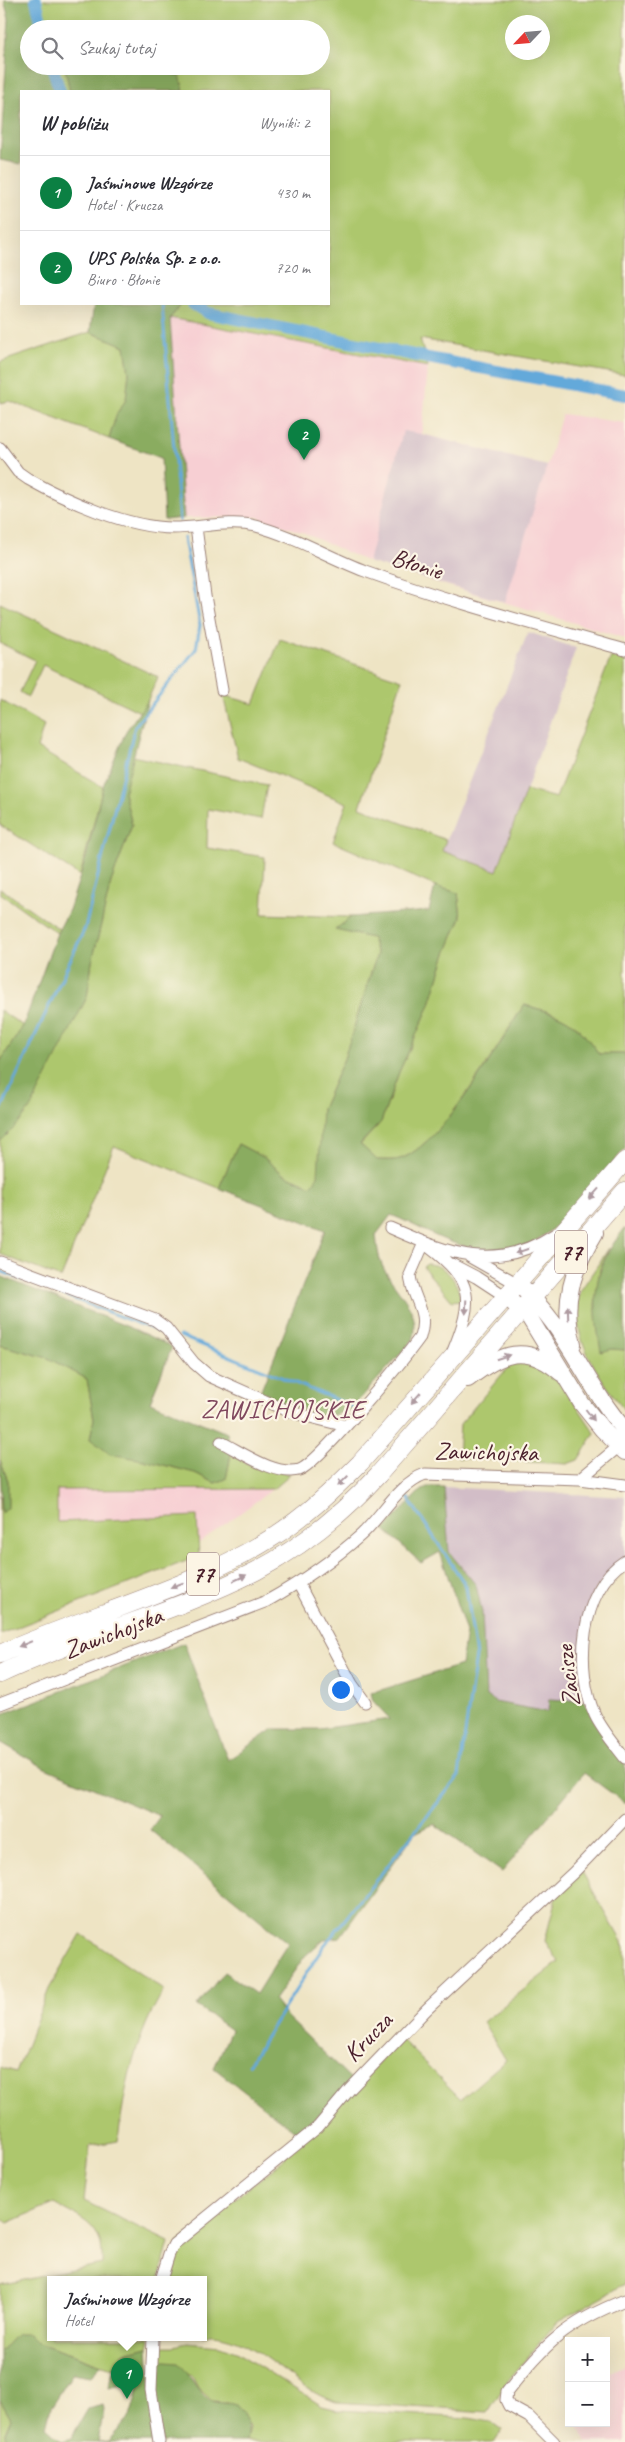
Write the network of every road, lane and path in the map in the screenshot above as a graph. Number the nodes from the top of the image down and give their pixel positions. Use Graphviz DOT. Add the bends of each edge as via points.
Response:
graph roads {
  1 [pos="0,450"];
  2 [pos="196,527"];
  3 [pos="625,650"];
  4 [pos="222,690"];
  5 [pos="625,1161"];
  6 [pos="625,1191"];
  7 [pos="610,1208"];
  8 [pos="390,1228"];
  9 [pos="564,1228"];
  10 [pos="424,1243"];
  11 [pos="464,1254"];
  12 [pos="0,1262"];
  13 [pos="450,1263"];
  14 [pos="510,1290"];
  15 [pos="527,1304"];
  16 [pos="578,1361"];
  17 [pos="448,1362"];
  18 [pos="567,1378"];
  19 [pos="449,1394"];
  20 [pos="346,1426"];
  21 [pos="625,1430"];
  22 [pos="222,1442"];
  23 [pos="623,1446"];
  24 [pos="580,1479"];
  25 [pos="625,1484"];
  26 [pos="625,1561"];
  27 [pos="298,1583"];
  28 [pos="0,1654"];
  29 [pos="0,1674"];
  30 [pos="365,1702"];
  31 [pos="0,1704"];
  32 [pos="625,1758"];
  33 [pos="621,1824"];
  34 [pos="625,1839"];
  35 [pos="162,2276"];
  36 [pos="625,2300"];
  37 [pos="153,2341"];
  38 [pos="159,2442"];
  39 [pos="554,2442"];
  1 -- 2 [label="street, Błonie" via="28,479 114,517 155,528"];
  2 -- 3 [label="street, Błonie" via="233,524 272,531 363,570 416,588"];
  2 -- 4 [label="street" via="203,587"];
  5 -- 9 [label="main road, 77, one-way"];
  6 -- 7 [label="main road, 77"];
  7 -- 15 [label="main road, 77"];
  16 -- 7 [label="street, one-way" via="568,1323 571,1281"];
  8 -- 10 [label="street"];
  9 -- 11 [label="street, one-way" via="517,1254 495,1258"];
  9 -- 14 [label="main road, 77"];
  10 -- 11 [label="street"];
  10 -- 13 [label="street"];
  10 -- 20 [label="street" via="410,1275 423,1313 420,1337"];
  11 -- 14 [label="street"];
  12 -- 20 [label="street" via="156,1320 209,1376 290,1412"];
  13 -- 14 [label="street"];
  13 -- 17 [label="street, one-way" via="461,1278 467,1303 464,1322"];
  14 -- 15 [label="street"];
  14 -- 17 [label="main road, 77"];
  15 -- 16 [label="street" via="557,1328"];
  15 -- 18 [label="street"];
  15 -- 19 [label="main road, 77"];
  16 -- 21 [label="street"];
  17 -- 28 [label="main road, 77, one-way" via="342,1482 274,1537 192,1579"];
  19 -- 18 [label="street, one-way" via="486,1365 513,1354 540,1358"];
  18 -- 23 [label="street, one-way" via="592,1416"];
  29 -- 19 [label="main road, 77, one-way" via="225,1586 278,1558 352,1502"];
  20 -- 22 [label="street" via="313,1461 299,1470 275,1468"];
  23 -- 24 [label="street"];
  24 -- 25 [label="street, Zawichojska"];
  24 -- 27 [label="street, Zawichojska" via="425,1474 410,1482 348,1546"];
  26 -- 32 [label="street, Zacisze" via="608,1576 596,1593 584,1644 590,1702 596,1718"];
  27 -- 30 [label="street"];
  27 -- 31 [label="street, Zawichojska" via="239,1613"];
  33 -- 34 [label="street, Krucza"];
  33 -- 35 [label="street, Krucza" via="427,2009 318,2126 174,2244"];
  36 -- 39 [label="street" via="590,2314 563,2331 507,2392 509,2406 529,2417"];
  37 -- 38 [label="street" via="151,2390"];
}
